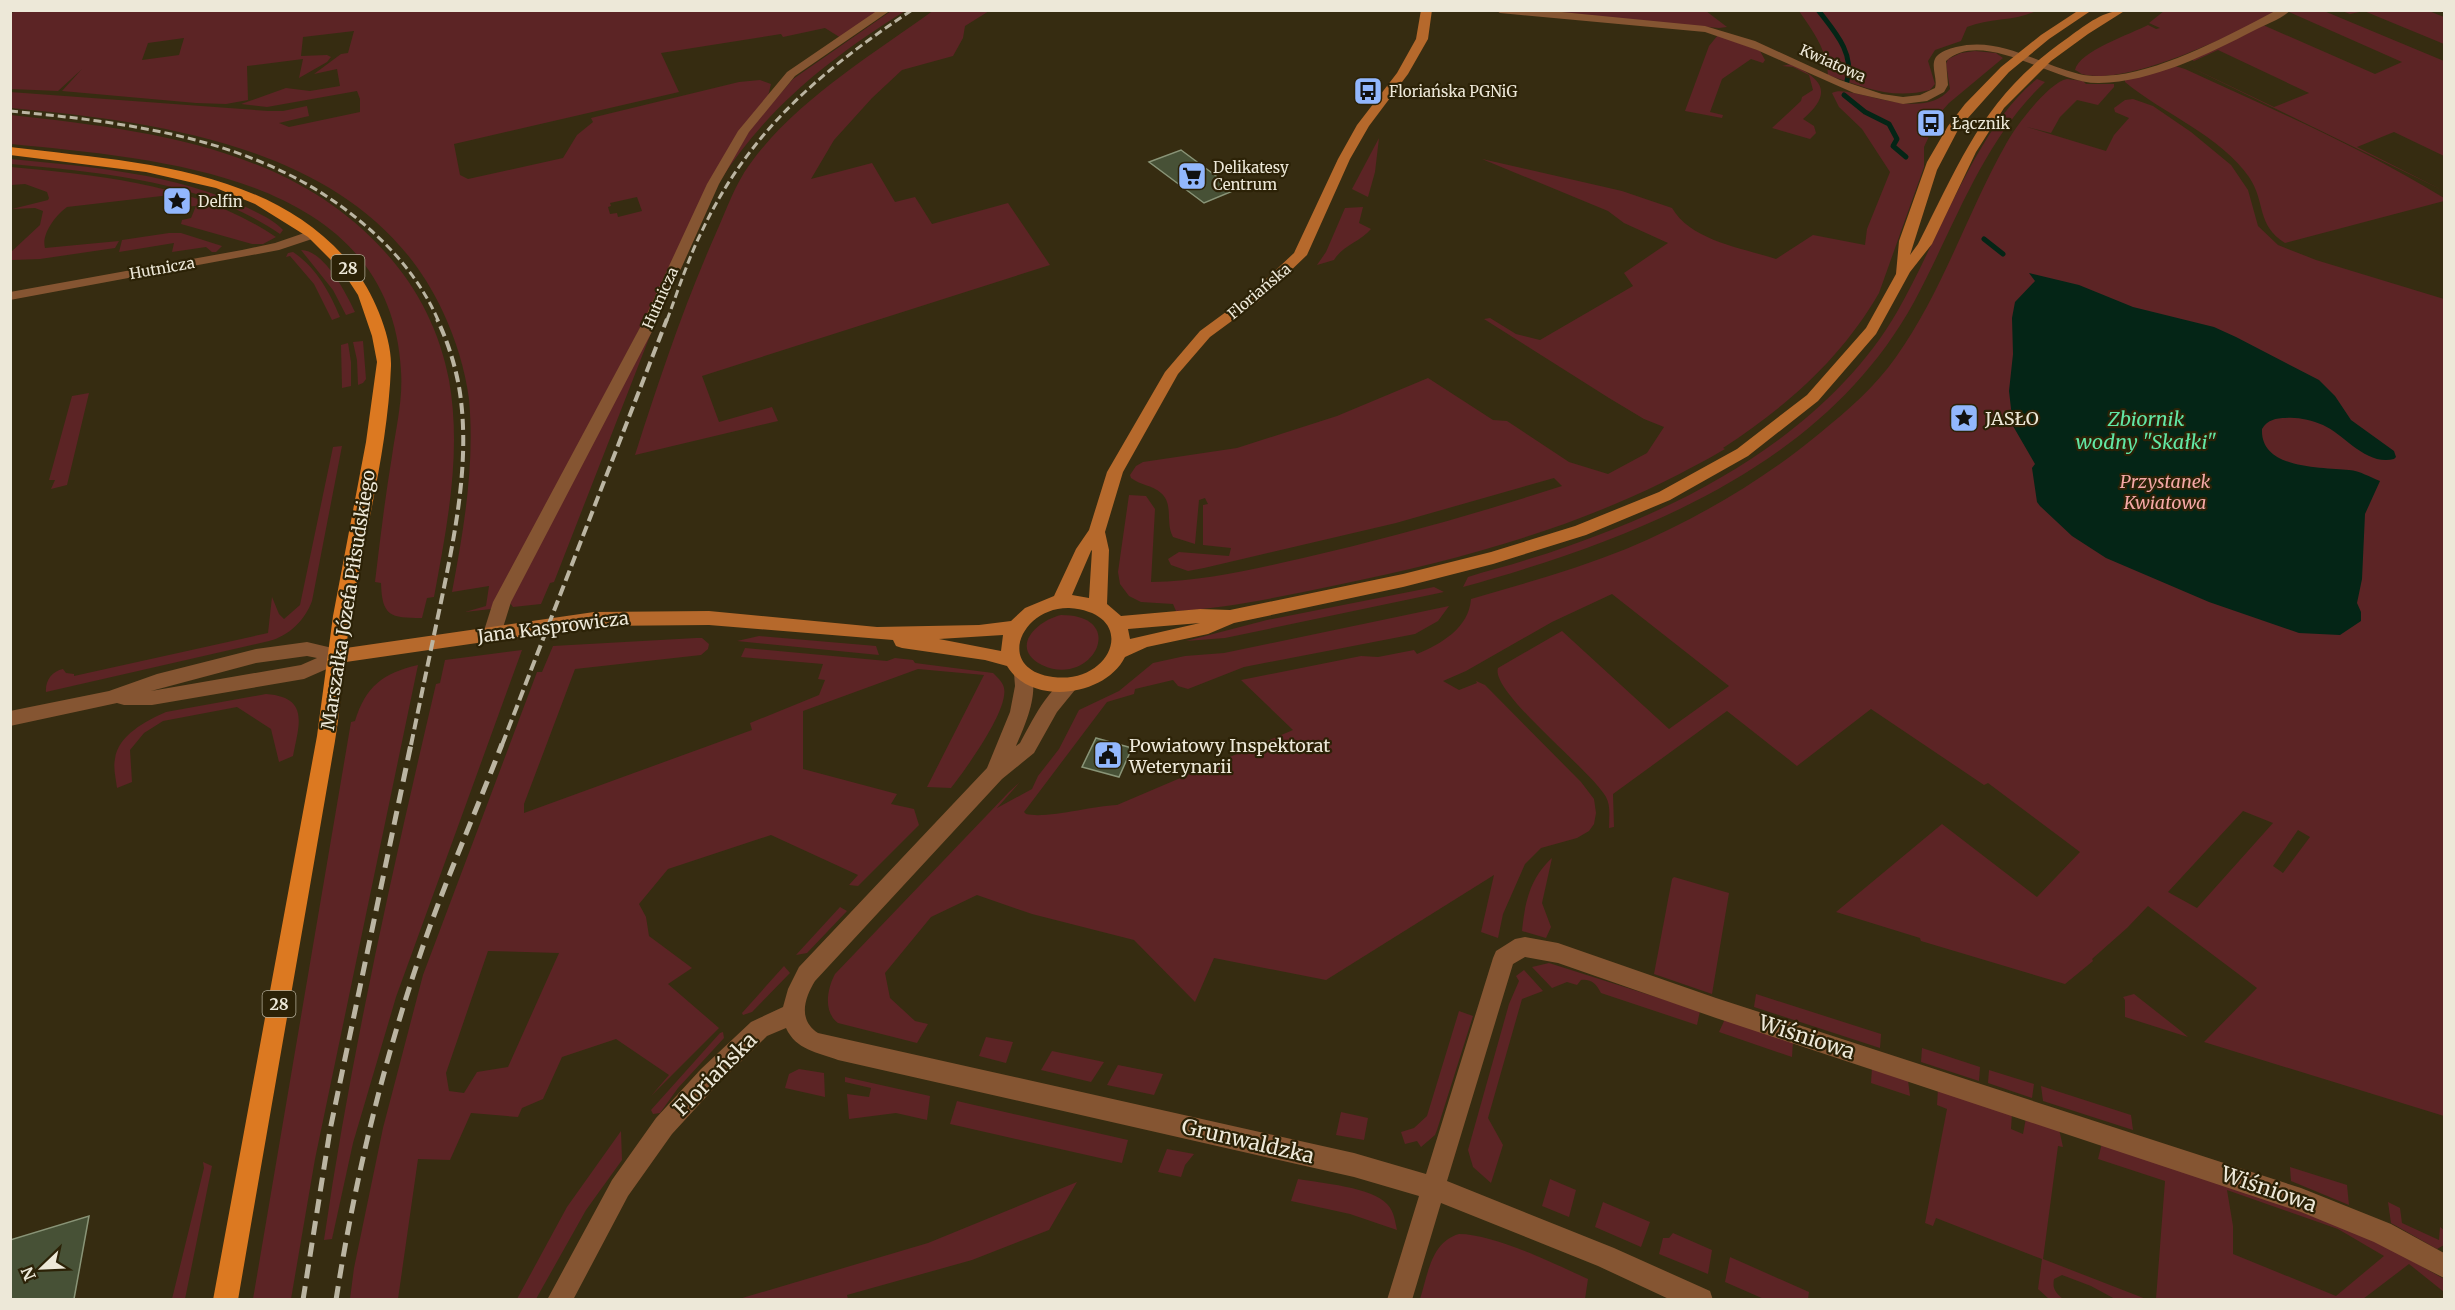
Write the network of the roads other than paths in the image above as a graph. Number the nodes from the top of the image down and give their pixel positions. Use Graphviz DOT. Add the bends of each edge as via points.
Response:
graph roads {
  1 [pos="886,10"];
  2 [pos="1427,10"];
  3 [pos="1500,10"];
  4 [pos="2087,10"];
  5 [pos="2121,10"];
  6 [pos="2286,10"];
  7 [pos="2020,56"];
  8 [pos="2040,64"];
  9 [pos="10,151"];
  10 [pos="313,234"];
  11 [pos="1902,273"];
  12 [pos="10,296"];
  13 [pos="1097,532"];
  14 [pos="1061,601"];
  15 [pos="1099,608"];
  16 [pos="1230,617"];
  17 [pos="1116,623"];
  18 [pos="1016,627"];
  19 [pos="492,634"];
  20 [pos="877,634"];
  21 [pos="1119,652"];
  22 [pos="339,656"];
  23 [pos="1018,667"];
  24 [pos="1070,685"];
  25 [pos="10,719"];
  26 [pos="995,773"];
  27 [pos="794,1013"];
  28 [pos="1434,1188"];
  29 [pos="2445,1266"];
  30 [pos="225,1299"];
  31 [pos="559,1299"];
  32 [pos="1399,1299"];
  33 [pos="1701,1299"];
  1 -- 19 [label="street, Hutnicza" via="791,75 744,131 713,184 651,320 502,602"];
  2 -- 13 [label="main road, Floriańska" via="1422,39 1402,74 1363,125 1304,249 1291,266 1254,298 1205,334 1172,372 1114,472"];
  3 -- 7 [label="street, Kwiatowa" via="1705,29 1732,35 1829,81 1894,99 1937,93 1943,82 1939,64 1943,56 1953,51 1985,48"];
  4 -- 7 [label="main road"];
  5 -- 8 [label="main road"];
  6 -- 8 [label="street, Kwiatowa" via="2180,58 2118,77 2086,79"];
  7 -- 8 [label="street, Kwiatowa"];
  7 -- 11 [label="main road" via="1985,91 1942,147 1905,243"];
  8 -- 11 [label="main road" via="1988,121 1923,249"];
  9 -- 10 [label="main road, Marszałka Józefa Piłsudskiego / 28" via="146,168 220,185 260,201"];
  10 -- 12 [label="street, Hutnicza" via="279,246"];
  10 -- 22 [label="main road, Marszałka Józefa Piłsudskiego / 28" via="348,268 365,295 378,329 384,362 342,616"];
  11 -- 16 [label="main road" via="1870,332 1812,398 1763,436 1687,483 1594,526 1498,558 1427,577"];
  13 -- 14 [label="main road, Floriańska" via="1084,549"];
  13 -- 15 [label="main road, Floriańska" via="1102,548 1096,584"];
  14 -- 15 [label="main road"];
  14 -- 18 [label="main road" via="1035,610"];
  15 -- 17 [label="main road"];
  16 -- 17 [label="main road"];
  16 -- 21 [label="main road" via="1200,630 1137,643"];
  17 -- 21 [label="main road" via="1120,632"];
  18 -- 20 [label="main road, Jana Kasprowicza" via="979,632"];
  18 -- 23 [label="main road" via="1010,650"];
  19 -- 20 [label="main road, Jana Kasprowicza" via="594,619 660,617"];
  19 -- 22 [label="main road, Jana Kasprowicza"];
  20 -- 23 [label="main road, Jana Kasprowicza" via="985,653"];
  21 -- 24 [label="main road" via="1096,677"];
  22 -- 25 [label="street, Jana Kasprowicza" via="304,672 152,698 110,698"];
  22 -- 30 [label="main road, Marszałka Józefa Piłsudskiego / 28"];
  23 -- 24 [label="main road" via="1044,684"];
  23 -- 26 [label="street" via="1025,686 1022,705"];
  24 -- 26 [label="street" via="1050,707 1027,748"];
  26 -- 27 [label="street" via="807,974 796,996"];
  27 -- 28 [label="street, Grunwaldzka" via="805,1036 838,1049 1350,1164"];
  27 -- 31 [label="street, Floriańska" via="759,1029 664,1126 606,1212"];
  28 -- 29 [label="street, Wiśniowa" via="1504,958 1515,949 1531,947 2301,1200 2382,1233"];
  28 -- 32 [label="street, Wiśniowa"];
  28 -- 33 [label="street, Grunwaldzka"];
}
